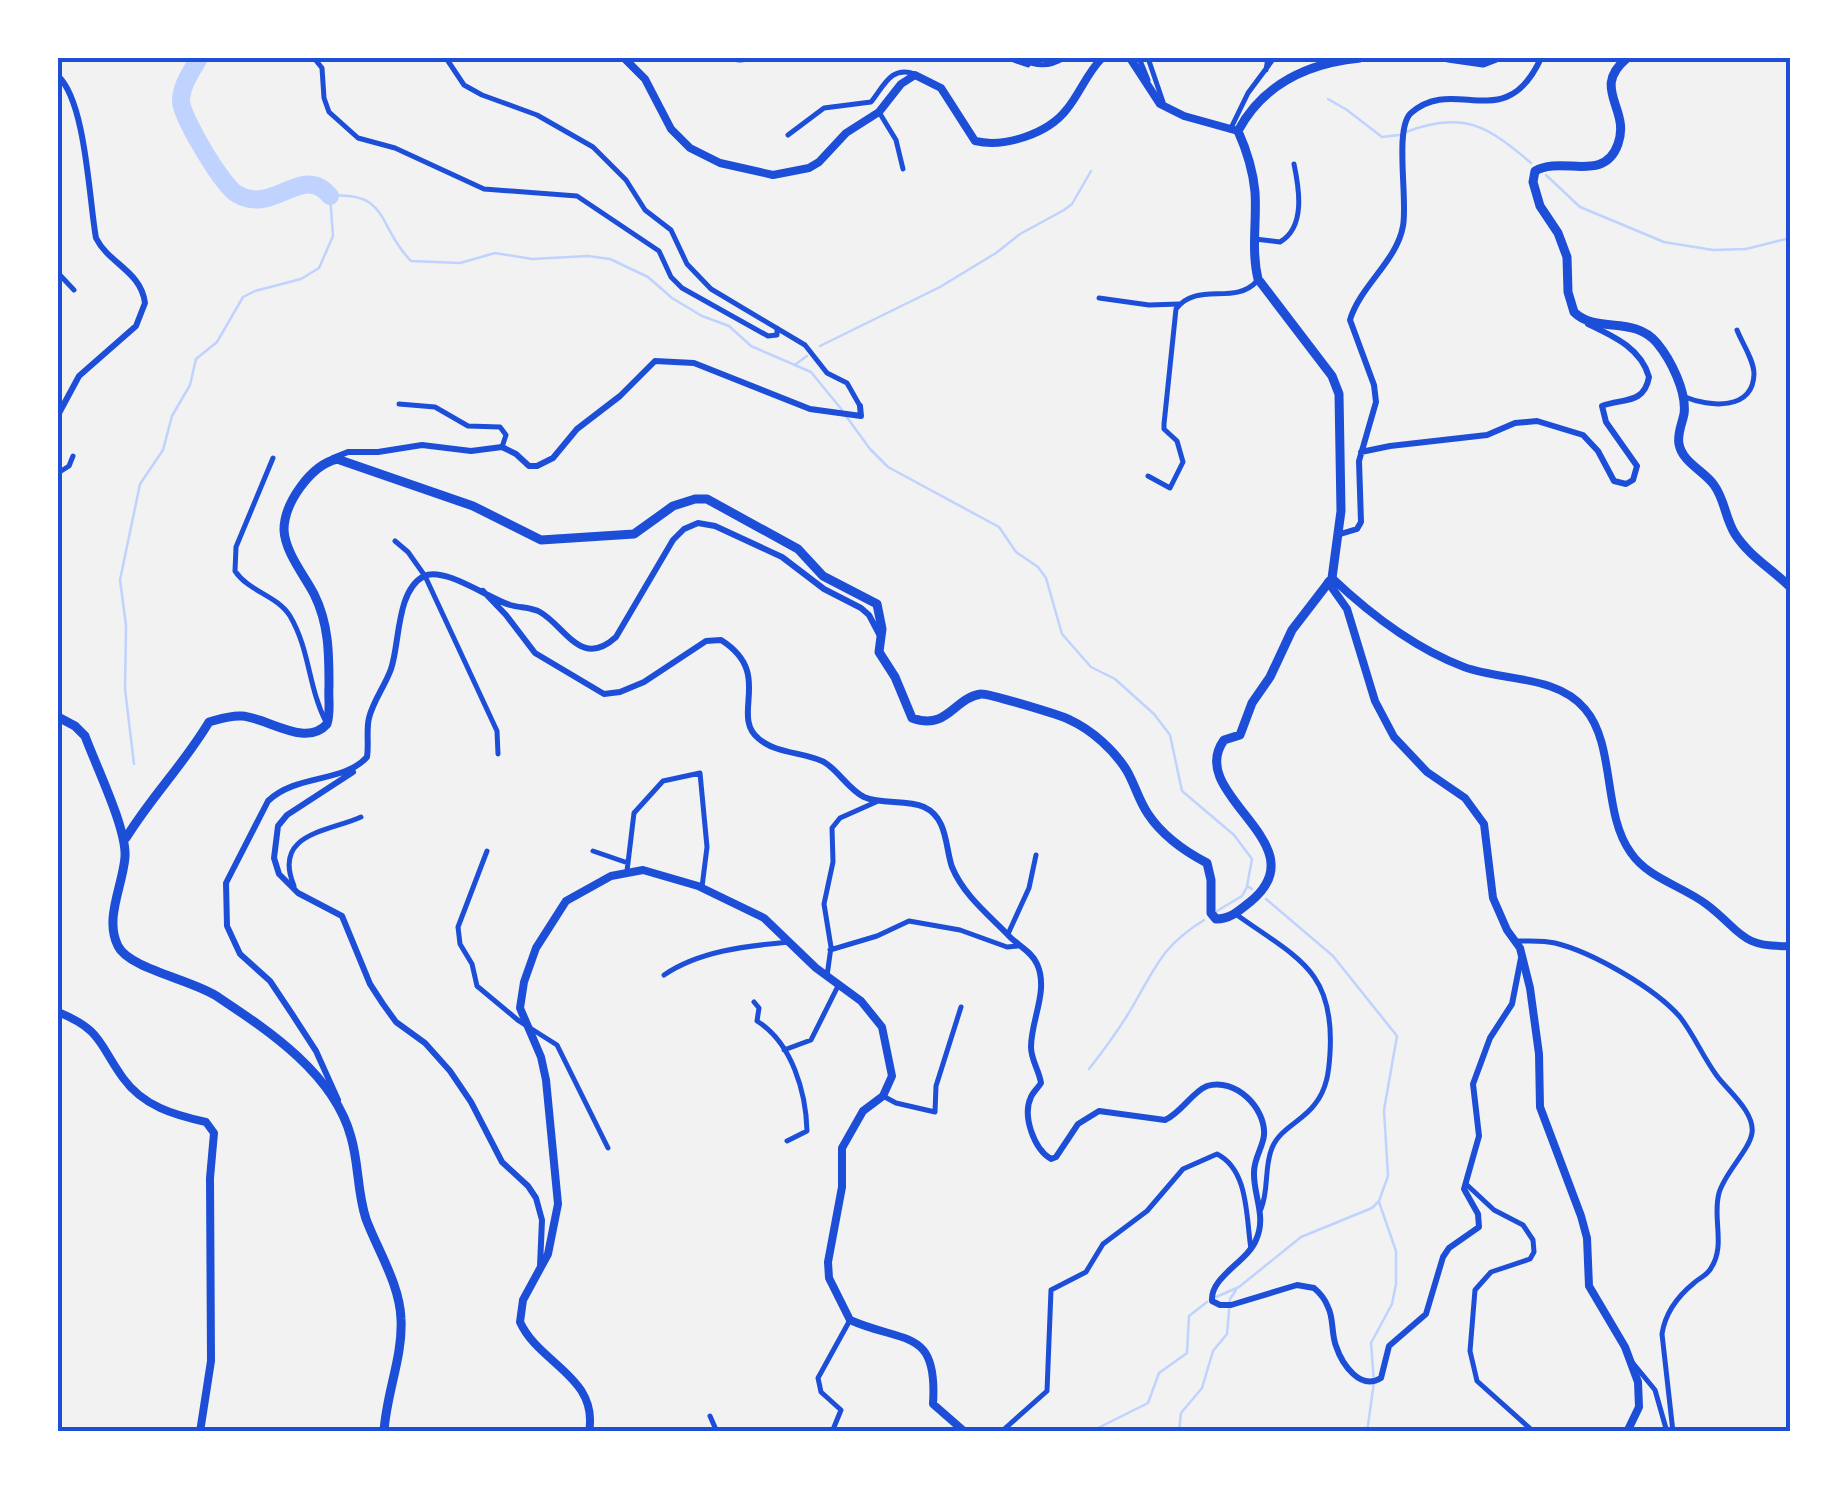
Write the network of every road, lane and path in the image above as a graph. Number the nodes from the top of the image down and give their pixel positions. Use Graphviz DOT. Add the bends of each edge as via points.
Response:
graph roads {
  1 [pos="314,58"];
  2 [pos="446,58"];
  3 [pos="624,58"];
  4 [pos="722,58"];
  5 [pos="757,58"];
  6 [pos="1008,58"];
  7 [pos="1020,58"];
  8 [pos="1064,58"];
  9 [pos="1102,58"];
  10 [pos="1130,58"];
  11 [pos="1140,58"];
  12 [pos="1148,58"];
  13 [pos="1271,58"];
  14 [pos="1360,58"];
  15 [pos="1448,58"];
  16 [pos="1496,58"];
  17 [pos="1541,58"];
  18 [pos="1627,58"];
  19 [pos="1036,65"];
  20 [pos="916,75"];
  21 [pos="58,76"];
  22 [pos="1154,97"];
  23 [pos="1164,108"];
  24 [pos="879,112"];
  25 [pos="1234,130"];
  26 [pos="788,135"];
  27 [pos="1294,164"];
  28 [pos="903,169"];
  29 [pos="1254,239"];
  30 [pos="58,272"];
  31 [pos="1258,279"];
  32 [pos="74,290"];
  33 [pos="1099,298"];
  34 [pos="1179,304"];
  35 [pos="1581,319"];
  36 [pos="778,328"];
  37 [pos="1737,330"];
  38 [pos="1682,396"];
  39 [pos="398,404"];
  40 [pos="860,406"];
  41 [pos="58,415"];
  42 [pos="502,448"];
  43 [pos="1361,452"];
  44 [pos="73,456"];
  45 [pos="273,458"];
  46 [pos="328,461"];
  47 [pos="58,472"];
  48 [pos="1148,476"];
  49 [pos="1338,535"];
  50 [pos="396,542"];
  51 [pos="425,576"];
  52 [pos="1330,580"];
  53 [pos="1790,588"];
  54 [pos="482,591"];
  55 [pos="881,639"];
  56 [pos="58,718"];
  57 [pos="328,724"];
  58 [pos="498,754"];
  59 [pos="359,766"];
  60 [pos="880,800"];
  61 [pos="361,818"];
  62 [pos="126,838"];
  63 [pos="486,850"];
  64 [pos="593,851"];
  65 [pos="1036,855"];
  66 [pos="627,867"];
  67 [pos="702,887"];
  68 [pos="298,893"];
  69 [pos="1236,914"];
  70 [pos="1008,934"];
  71 [pos="1516,941"];
  72 [pos="788,942"];
  73 [pos="1022,946"];
  74 [pos="1790,946"];
  75 [pos="830,950"];
  76 [pos="1521,957"];
  77 [pos="664,976"];
  78 [pos="827,976"];
  79 [pos="840,984"];
  80 [pos="754,1002"];
  81 [pos="961,1007"];
  82 [pos="58,1012"];
  83 [pos="526,1024"];
  84 [pos="784,1050"];
  85 [pos="883,1096"];
  86 [pos="342,1111"];
  87 [pos="787,1141"];
  88 [pos="608,1148"];
  89 [pos="1464,1182"];
  90 [pos="1260,1212"];
  91 [pos="1252,1249"];
  92 [pos="540,1268"];
  93 [pos="850,1320"];
  94 [pos="1632,1362"];
  95 [pos="710,1416"];
  96 [pos="200,1432"];
  97 [pos="384,1432"];
  98 [pos="589,1432"];
  99 [pos="717,1432"];
  100 [pos="832,1432"];
  101 [pos="965,1432"];
  102 [pos="1000,1432"];
  103 [pos="1534,1432"];
  104 [pos="1627,1432"];
  105 [pos="1670,1432"];
  1 -- 36 [label="street" via="322,68 328,112 358,138 484,189 577,196 659,251 682,288 768,336 778,335"];
  2 -- 36 [label="street" via="464,85 593,147 670,230 686,264 711,289"];
  3 -- 24 [label="main road" via="645,79 679,139 720,163 758,173 809,168"];
  4 -- 5 [label="street"];
  6 -- 19 [label="street"];
  7 -- 19 [label="street"];
  8 -- 19 [label="street"];
  9 -- 20 [label="main road" via="1054,122 1008,142 975,140 941,88"];
  10 -- 22 [label="main road"];
  11 -- 22 [label="street"];
  12 -- 23 [label="street"];
  13 -- 25 [label="street"];
  14 -- 25 [label="highway" via="1332,61 1285,80"];
  15 -- 16 [label="highway"];
  17 -- 43 [label="street" via="1531,77 1504,100 1439,100 1406,118 1402,233 1350,320 1376,402"];
  18 -- 35 [label="highway" via="1609,85 1622,130 1611,157 1591,167 1546,165 1532,182 1563,245 1570,303"];
  20 -- 24 [label="main road"];
  20 -- 26 [label="street" via="893,74 871,102 824,108"];
  21 -- 41 [label="street" via="71,96 88,165 96,238 136,280 145,304 136,326 80,376"];
  22 -- 23 [label="main road"];
  23 -- 25 [label="main road"];
  24 -- 28 [label="street"];
  25 -- 29 [label="highway" via="1248,154"];
  27 -- 29 [label="street" via="1300,194 1290,234 1280,242"];
  29 -- 31 [label="highway"];
  30 -- 32 [label="street"];
  31 -- 34 [label="street" via="1242,291 1199,294"];
  31 -- 49 [label="highway" via="1339,394"];
  33 -- 34 [label="street"];
  34 -- 48 [label="street" via="1164,429 1183,462 1170,488"];
  35 -- 38 [label="highway" via="1648,334 1666,356"];
  35 -- 43 [label="street" via="1633,350 1649,377 1639,396 1602,406 1636,466 1634,480 1614,481 1583,435 1537,420 1487,435"];
  36 -- 40 [label="street" via="847,383"];
  37 -- 38 [label="street" via="1753,366 1748,389 1717,406"];
  38 -- 53 [label="highway" via="1682,454 1716,487 1746,550"];
  39 -- 42 [label="street" via="435,407 476,428 500,427 506,434"];
  40 -- 42 [label="street" via="861,416 810,409 694,363 655,360 545,464 529,466"];
  42 -- 46 [label="street" via="422,445 348,452"];
  43 -- 49 [label="street" via="1361,522"];
  44 -- 47 [label="street"];
  45 -- 57 [label="street" via="236,547 235,571 290,616"];
  46 -- 55 [label="highway" via="473,506 541,540 634,534 673,506 707,498 798,550 823,576 871,598"];
  46 -- 57 [label="highway" via="294,498 284,529 327,632"];
  49 -- 52 [label="highway"];
  50 -- 51 [label="street"];
  51 -- 54 [label="street"];
  51 -- 58 [label="street" via="497,732"];
  51 -- 59 [label="street" via="405,602 390,671 370,717 367,757"];
  52 -- 69 [label="highway" via="1292,630 1240,735 1224,740 1218,753 1222,783 1271,854 1266,885"];
  52 -- 71 [label="main road" via="1394,737 1465,798 1484,824 1493,898"];
  52 -- 74 [label="main road" via="1434,653 1495,676 1540,683 1582,705 1600,741 1619,832 1632,856 1718,912 1740,937"];
  54 -- 55 [label="street" via="538,610 573,642 602,647 616,637 673,540 692,524 707,523 782,557 861,608"];
  54 -- 60 [label="street" via="535,653 604,694 644,682 706,641 721,640 750,679 746,714 758,738 824,762 860,794"];
  55 -- 69 [label="highway" via="882,660 912,718 938,720 979,694 992,694 1068,718 1103,743 1127,771 1146,812 1207,863 1210,913 1223,919"];
  56 -- 62 [label="highway" via="85,736"];
  57 -- 62 [label="highway" via="306,734 243,716 209,722"];
  59 -- 68 [label="street" via="278,826 274,858"];
  59 -- 86 [label="street" via="268,801 224,895 235,946 294,1017"];
  60 -- 70 [label="street" via="924,807 936,816 964,889"];
  60 -- 75 [label="street" via="832,828 824,904"];
  61 -- 68 [label="street" via="319,830 291,852 288,870"];
  62 -- 86 [label="highway" via="113,928 123,954 195,982 245,1015 290,1050"];
  63 -- 83 [label="street" via="458,936 477,986"];
  64 -- 66 [label="street"];
  65 -- 70 [label="street"];
  66 -- 67 [label="main road"];
  66 -- 67 [label="street" via="634,813 663,781 700,773 707,847"];
  66 -- 83 [label="main road" via="566,901 555,916 524,982 520,1008"];
  67 -- 72 [label="main road" via="764,918"];
  68 -- 92 [label="street" via="342,916 383,1004 450,1071 502,1162 528,1186 542,1220"];
  69 -- 90 [label="street" via="1310,972 1322,986 1330,1016 1322,1093 1272,1146"];
  70 -- 73 [label="street"];
  71 -- 76 [label="main road"];
  71 -- 105 [label="street" via="1553,942 1584,954 1668,1006 1752,1127 1720,1190 1720,1240 1712,1268 1664,1322"];
  72 -- 77 [label="street" via="687,960"];
  72 -- 78 [label="main road"];
  73 -- 75 [label="street" via="908,921"];
  73 -- 90 [label="street" via="1040,977 1031,1044 1041,1083 1029,1114 1045,1156 1056,1157 1089,1115 1166,1120 1206,1086 1228,1086 1251,1101 1263,1121 1254,1178"];
  75 -- 78 [label="street"];
  76 -- 89 [label="street" via="1512,1004 1473,1084 1479,1136"];
  76 -- 94 [label="main road" via="1536,1022 1540,1107 1581,1216 1588,1286"];
  78 -- 79 [label="main road"];
  79 -- 84 [label="street" via="810,1040"];
  79 -- 85 [label="main road" via="882,1027 892,1076"];
  80 -- 84 [label="street" via="757,1021"];
  81 -- 85 [label="street" via="936,1086 935,1112"];
  82 -- 96 [label="main road" via="97,1035 136,1092 175,1116 206,1122 214,1134 211,1361"];
  83 -- 88 [label="street" via="564,1054"];
  83 -- 92 [label="main road" via="546,1080 558,1204"];
  84 -- 87 [label="street" via="800,1081 807,1127"];
  85 -- 93 [label="main road" via="863,1110 842,1148 828,1262"];
  86 -- 97 [label="highway" via="361,1202 402,1320"];
  89 -- 91 [label="street" via="1479,1228 1442,1257 1426,1314 1389,1346 1374,1382 1357,1378 1340,1354 1330,1310 1314,1288 1297,1285 1227,1305 1212,1301 1212,1292"];
  89 -- 103 [label="street" via="1494,1210 1524,1224 1533,1240 1530,1259 1491,1272 1475,1290 1470,1351 1478,1382"];
  90 -- 91 [label="street"];
  91 -- 102 [label="street" via="1234,1166 1217,1154 1190,1163 1147,1211 1104,1244 1086,1272 1051,1290 1047,1391"];
  92 -- 98 [label="main road" via="520,1322 579,1385 591,1411"];
  93 -- 100 [label="street" via="817,1383 841,1410"];
  93 -- 101 [label="main road" via="920,1346 932,1360 933,1404"];
  94 -- 104 [label="main road" via="1641,1396"];
  94 -- 105 [label="street" via="1655,1390"];
  95 -- 99 [label="street"];
}
